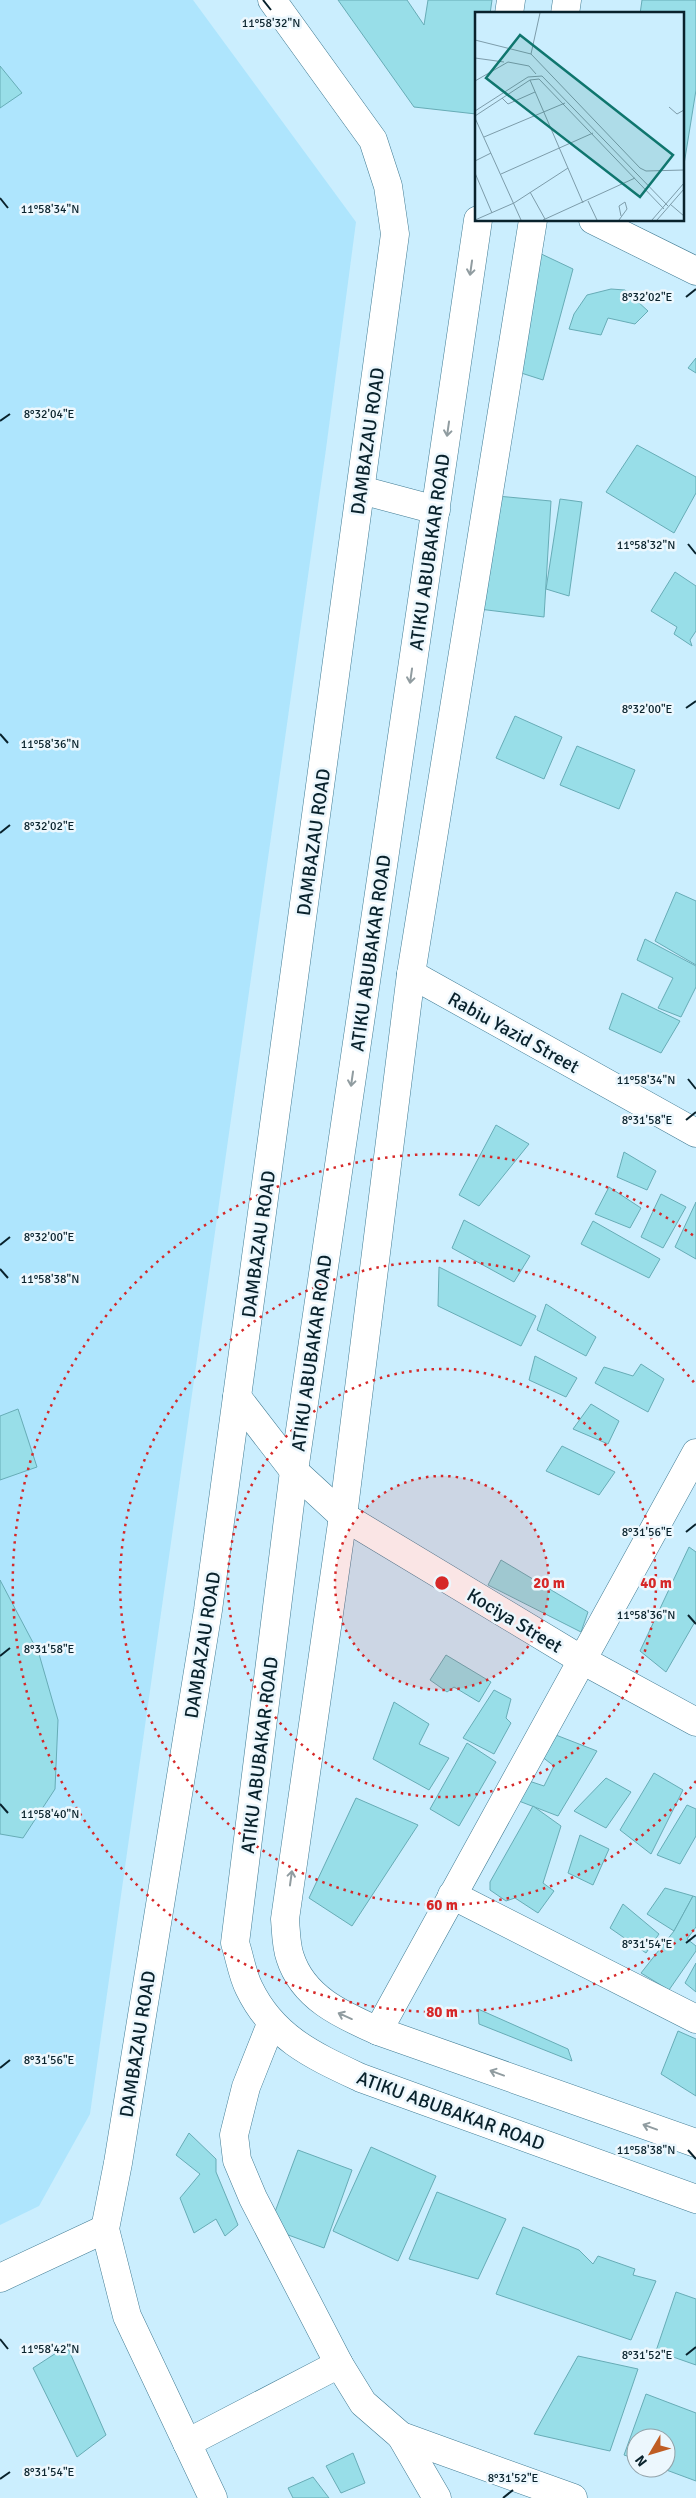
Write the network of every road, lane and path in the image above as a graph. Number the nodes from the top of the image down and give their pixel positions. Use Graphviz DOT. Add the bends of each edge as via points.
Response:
graph roads {
  1 [pos="272,0"];
  2 [pos="478,221"];
  3 [pos="533,221"];
  4 [pos="595,221"];
  5 [pos="696,271"];
  6 [pos="361,490"];
  7 [pos="436,510"];
  8 [pos="411,974"];
  9 [pos="696,1133"];
  10 [pos="238,1397"];
  11 [pos="696,1453"];
  12 [pos="294,1471"];
  13 [pos="343,1516"];
  14 [pos="582,1660"];
  15 [pos="696,1722"];
  16 [pos="452,1895"];
  17 [pos="696,2019"];
  18 [pos="271,2024"];
  19 [pos="378,2031"];
  20 [pos="696,2143"];
  21 [pos="696,2199"];
  22 [pos="105,2229"];
  23 [pos="0,2278"];
  24 [pos="339,2364"];
  25 [pos="401,2436"];
  26 [pos="187,2443"];
  27 [pos="213,2498"];
  28 [pos="437,2498"];
  29 [pos="573,2498"];
  1 -- 6 [label="street, DAMBAZAU ROAD" via="373,140 388,186 395,234"];
  2 -- 7 [label="street, ATIKU ABUBAKAR ROAD, one-way"];
  3 -- 8 [label="street"];
  4 -- 5 [label="street"];
  6 -- 7 [label="street"];
  6 -- 10 [label="street, DAMBAZAU ROAD"];
  7 -- 12 [label="street, ATIKU ABUBAKAR ROAD, one-way"];
  8 -- 9 [label="street, Rabiu Yazid Street"];
  8 -- 13 [label="street"];
  10 -- 12 [label="street, Kociya Street"];
  10 -- 22 [label="street, DAMBAZAU ROAD" via="208,1610"];
  11 -- 14 [label="street"];
  12 -- 13 [label="street, Kociya Street"];
  12 -- 18 [label="street, ATIKU ABUBAKAR ROAD" via="235,1943 248,1987"];
  13 -- 14 [label="street, Kociya Street"];
  19 -- 13 [label="street, one-way" via="336,2012 304,1984 289,1957 285,1919"];
  14 -- 15 [label="street, Kociya Street"];
  14 -- 16 [label="street"];
  16 -- 17 [label="street"];
  16 -- 19 [label="street"];
  18 -- 21 [label="street, ATIKU ABUBAKAR ROAD" via="312,2055 361,2078"];
  18 -- 24 [label="street" via="246,2087 234,2135 237,2160 253,2198"];
  20 -- 19 [label="street, one-way"];
  22 -- 23 [label="street"];
  22 -- 26 [label="street, DAMBAZAU ROAD" via="127,2316"];
  24 -- 25 [label="street" via="363,2403"];
  24 -- 26 [label="street"];
  25 -- 28 [label="street"];
  25 -- 29 [label="street"];
  26 -- 27 [label="street, DAMBAZAU ROAD"];
}
